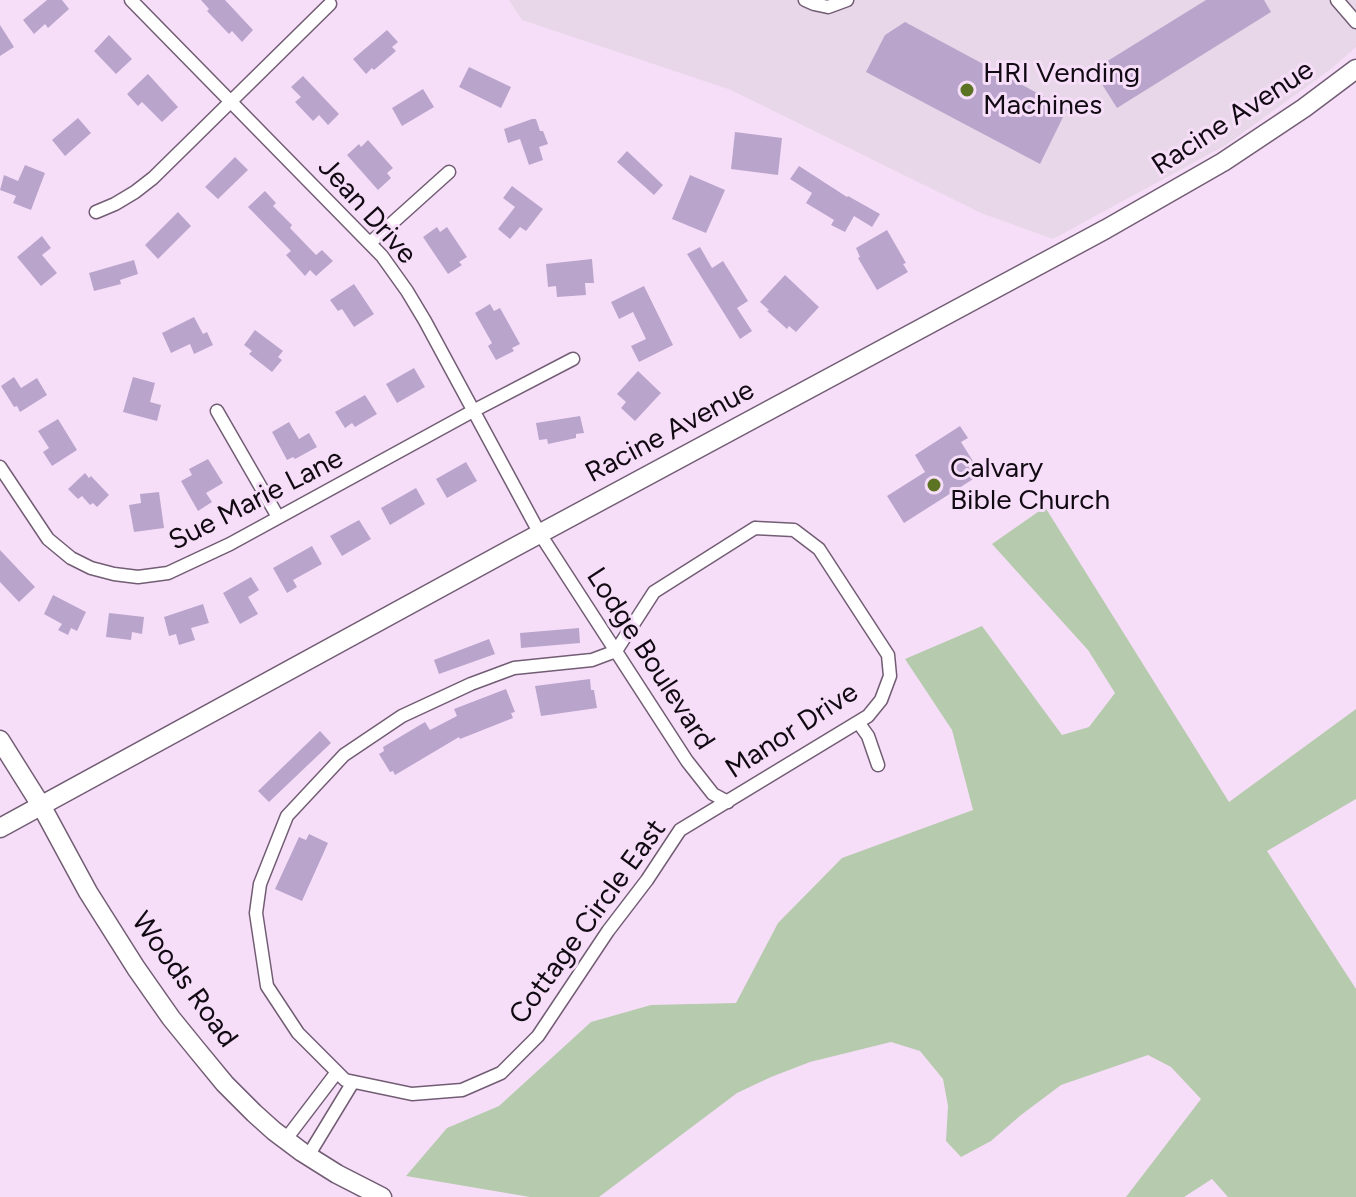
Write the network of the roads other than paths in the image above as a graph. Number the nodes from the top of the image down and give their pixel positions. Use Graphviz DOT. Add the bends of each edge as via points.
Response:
graph roads {
  1 [pos="131,0"];
  2 [pos="805,0"];
  3 [pos="847,0"];
  4 [pos="1337,0"];
  5 [pos="330,4"];
  6 [pos="1356,22"];
  7 [pos="1356,69"];
  8 [pos="231,103"];
  9 [pos="449,172"];
  10 [pos="96,212"];
  11 [pos="370,243"];
  12 [pos="573,359"];
  13 [pos="217,411"];
  14 [pos="473,411"];
  15 [pos="0,467"];
  16 [pos="278,517"];
  17 [pos="540,534"];
  18 [pos="616,651"];
  19 [pos="858,722"];
  20 [pos="0,740"];
  21 [pos="878,765"];
  22 [pos="728,802"];
  23 [pos="42,807"];
  24 [pos="0,828"];
  25 [pos="345,1078"];
  26 [pos="286,1139"];
  27 [pos="308,1156"];
  28 [pos="382,1197"];
  1 -- 8 [label="street, Jean Drive"];
  2 -- 3 [label="street" via="828,7"];
  4 -- 6 [label="street"];
  5 -- 8 [label="street"];
  7 -- 17 [label="main road, Racine Avenue" via="1185,185"];
  8 -- 10 [label="street" via="144,185"];
  8 -- 11 [label="street, Jean Drive"];
  9 -- 11 [label="street"];
  11 -- 14 [label="street, Jean Drive" via="407,291"];
  12 -- 14 [label="street, Sue Marie Lane"];
  13 -- 16 [label="street"];
  14 -- 16 [label="street, Sue Marie Lane"];
  14 -- 17 [label="street, Jean Drive"];
  15 -- 16 [label="street, Sue Marie Lane" via="59,549 91,568 114,574 168,573"];
  17 -- 18 [label="street, Lodge Boulevard"];
  17 -- 23 [label="main road, Racine Avenue"];
  18 -- 19 [label="street, Manor Drive" via="654,592 755,528 794,530 819,549 888,655 890,676 881,700"];
  18 -- 22 [label="street, Lodge Boulevard" via="687,761 713,794"];
  18 -- 25 [label="street" via="592,660 514,668 402,716 344,755 287,816 260,884 256,913 267,986 298,1033"];
  19 -- 21 [label="street"];
  19 -- 22 [label="street, Manor Drive"];
  20 -- 23 [label="main road, Woods Road"];
  22 -- 25 [label="street, Cottage Circle East" via="680,830 538,1036 501,1073 462,1090 412,1094"];
  23 -- 24 [label="main road, Racine Avenue"];
  23 -- 26 [label="main road, Woods Road" via="88,892 171,1018 225,1084"];
  25 -- 26 [label="street"];
  25 -- 27 [label="street"];
  26 -- 27 [label="main road, Woods Road"];
  27 -- 28 [label="main road, Woods Road"];
}
